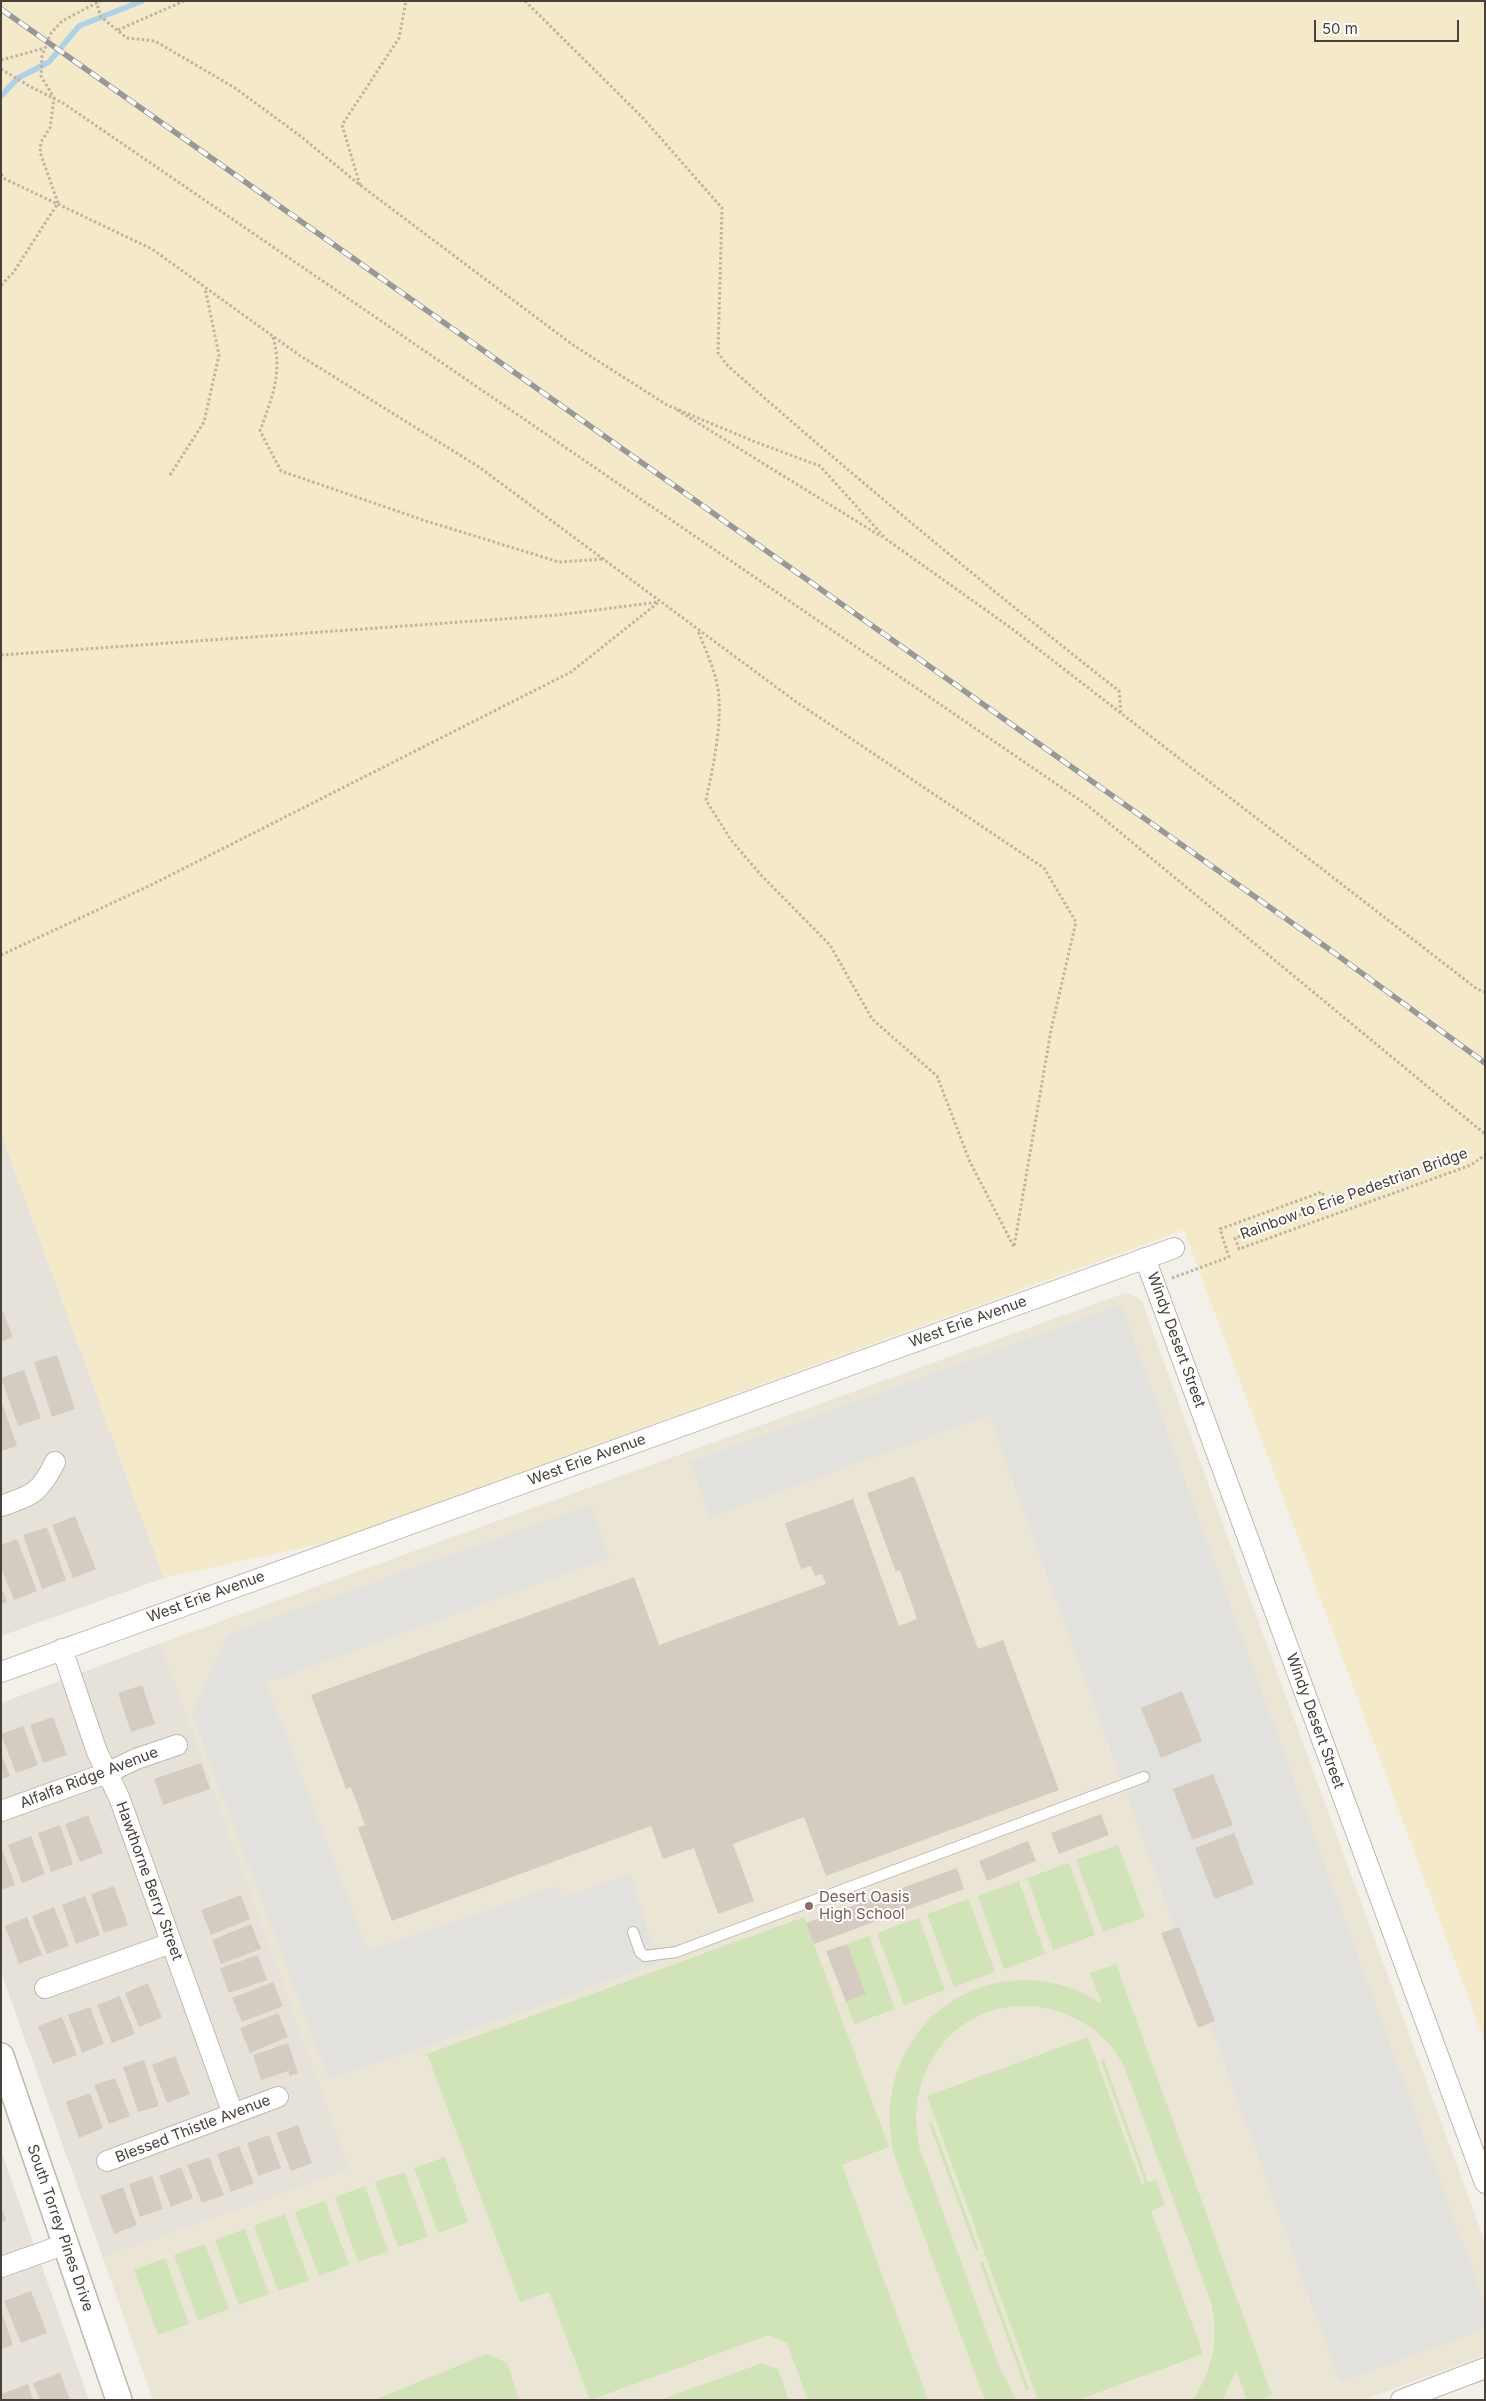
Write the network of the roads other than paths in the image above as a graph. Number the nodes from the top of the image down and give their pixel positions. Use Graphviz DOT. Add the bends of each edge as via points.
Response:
graph roads {
  1 [pos="1174,1248"];
  2 [pos="1146,1258"];
  3 [pos="55,1462"];
  4 [pos="1,1506"];
  5 [pos="62,1650"];
  6 [pos="1,1672"];
  7 [pos="177,1744"];
  8 [pos="107,1773"];
  9 [pos="1144,1777"];
  10 [pos="1,1811"];
  11 [pos="633,1932"];
  12 [pos="172,1943"];
  13 [pos="45,1988"];
  14 [pos="1,2056"];
  15 [pos="278,2097"];
  16 [pos="233,2114"];
  17 [pos="108,2161"];
  18 [pos="1485,2183"];
  19 [pos="66,2244"];
  20 [pos="1,2267"];
  21 [pos="1485,2368"];
  22 [pos="118,2400"];
  23 [pos="1401,2400"];
  1 -- 2 [label="street, West Erie Avenue"];
  2 -- 5 [label="street, West Erie Avenue"];
  2 -- 18 [label="street, Windy Desert Street"];
  3 -- 4 [label="street" via="45,1483 31,1495"];
  5 -- 6 [label="street, West Erie Avenue"];
  5 -- 8 [label="street, Hawthorne Berry Street"];
  7 -- 8 [label="street, Alfalfa Ridge Avenue"];
  8 -- 10 [label="street, Alfalfa Ridge Avenue"];
  8 -- 12 [label="street, Hawthorne Berry Street" via="119,1797"];
  9 -- 11 [label="lane" via="676,1952 645,1956 640,1952"];
  12 -- 13 [label="street"];
  12 -- 16 [label="street, Hawthorne Berry Street"];
  14 -- 19 [label="street, South Torrey Pines Drive"];
  15 -- 16 [label="street, Blessed Thistle Avenue"];
  16 -- 17 [label="street, Blessed Thistle Avenue"];
  19 -- 20 [label="street"];
  19 -- 22 [label="street, South Torrey Pines Drive"];
  21 -- 23 [label="street"];
}
